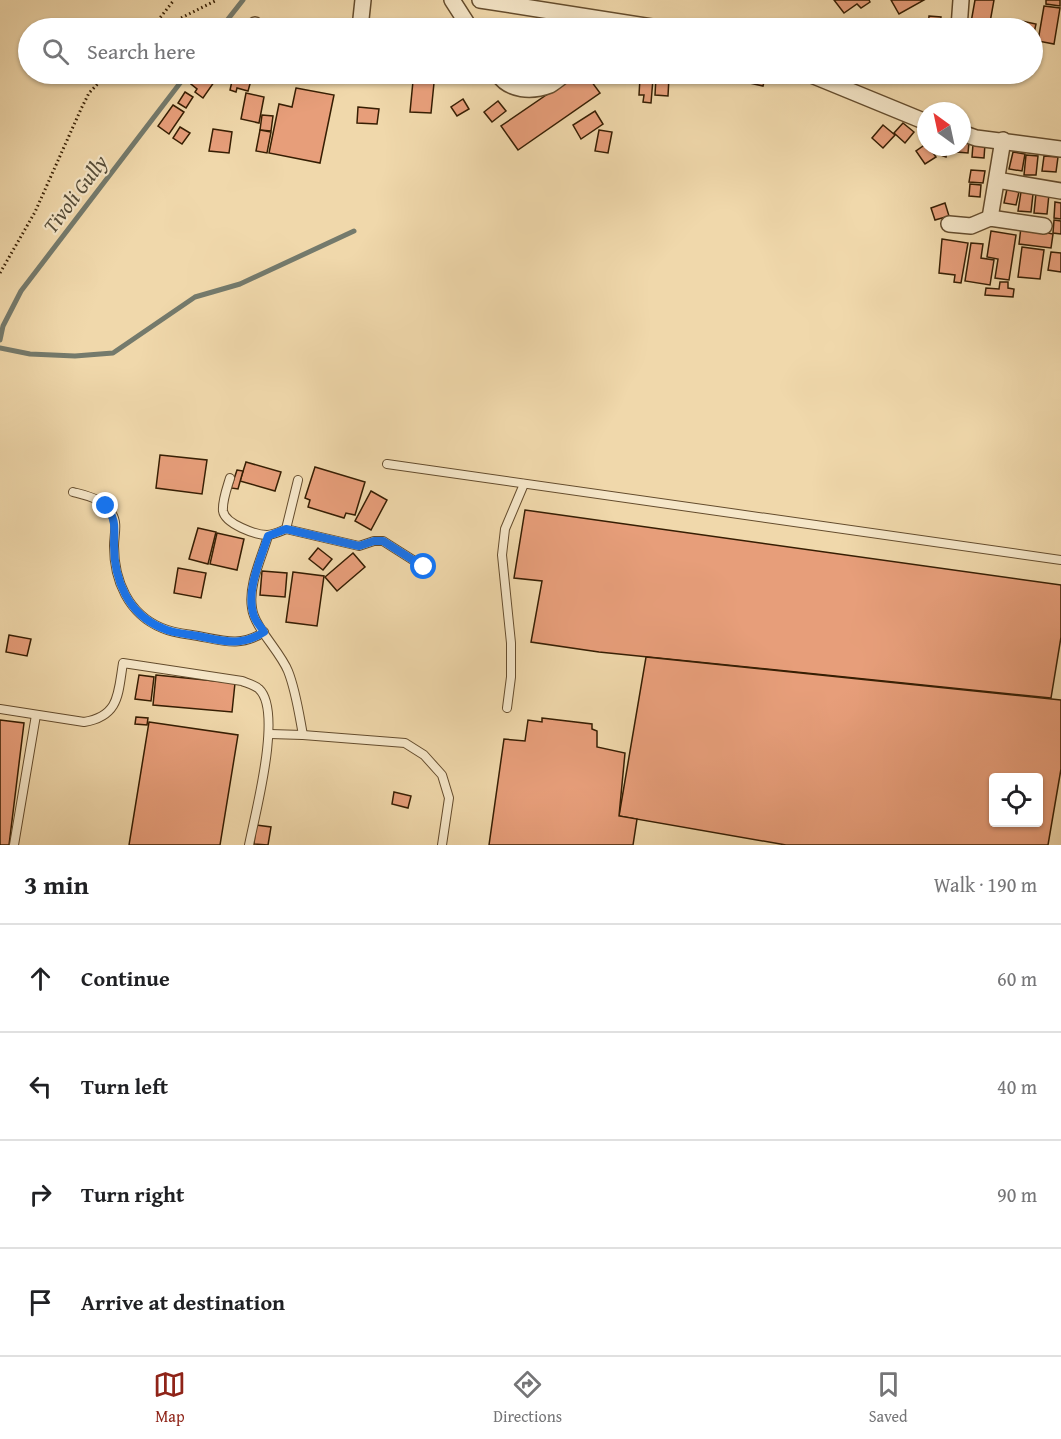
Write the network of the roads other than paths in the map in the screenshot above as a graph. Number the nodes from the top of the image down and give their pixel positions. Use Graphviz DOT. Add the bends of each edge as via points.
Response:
graph roads {
  1 [pos="363,0"];
  2 [pos="452,0"];
  3 [pos="480,0"];
  4 [pos="961,0"];
  5 [pos="361,18"];
  6 [pos="464,18"];
  7 [pos="571,18"];
  8 [pos="960,18"];
  9 [pos="509,84"];
  10 [pos="551,84"];
  11 [pos="833,84"];
  12 [pos="917,118"];
  13 [pos="971,136"];
  14 [pos="1003,140"];
  15 [pos="1061,149"];
  16 [pos="997,180"];
  17 [pos="1061,191"];
  18 [pos="990,218"];
  19 [pos="949,224"];
  20 [pos="1044,226"];
  21 [pos="387,464"];
  22 [pos="230,478"];
  23 [pos="298,480"];
  24 [pos="524,484"];
  25 [pos="73,492"];
  26 [pos="286,529"];
  27 [pos="268,536"];
  28 [pos="1061,560"];
  29 [pos="424,567"];
  30 [pos="264,632"];
  31 [pos="507,708"];
  32 [pos="0,709"];
  33 [pos="36,715"];
  34 [pos="270,734"];
  35 [pos="303,735"];
  36 [pos="14,845"];
  37 [pos="249,845"];
  38 [pos="442,845"];
  1 -- 5 [label="street"];
  2 -- 6 [label="street"];
  3 -- 7 [label="street"];
  4 -- 8 [label="street"];
  9 -- 10 [label="street" via="522,90"];
  11 -- 12 [label="street"];
  13 -- 14 [label="street"];
  14 -- 15 [label="street"];
  14 -- 16 [label="street"];
  16 -- 17 [label="street"];
  16 -- 18 [label="street"];
  18 -- 19 [label="street" via="971,226"];
  18 -- 20 [label="street"];
  21 -- 24 [label="lane"];
  22 -- 27 [label="lane" via="224,501 226,519 232,525"];
  23 -- 26 [label="lane"];
  24 -- 28 [label="lane"];
  24 -- 31 [label="lane" via="505,529 502,555 511,643"];
  25 -- 30 [label="lane" via="95,499 113,515 119,580 126,598 147,621 164,629 229,642 245,642"];
  26 -- 27 [label="lane"];
  26 -- 29 [label="lane" via="359,546 383,541"];
  27 -- 30 [label="lane" via="251,606"];
  30 -- 35 [label="lane" via="289,673"];
  32 -- 33 [label="lane"];
  33 -- 34 [label="lane" via="84,722 108,714 117,697 123,663 242,681 259,688 268,703"];
  33 -- 36 [label="lane"];
  34 -- 35 [label="lane"];
  34 -- 37 [label="lane"];
  35 -- 38 [label="lane" via="405,743 424,755 442,775 449,798"];
}
